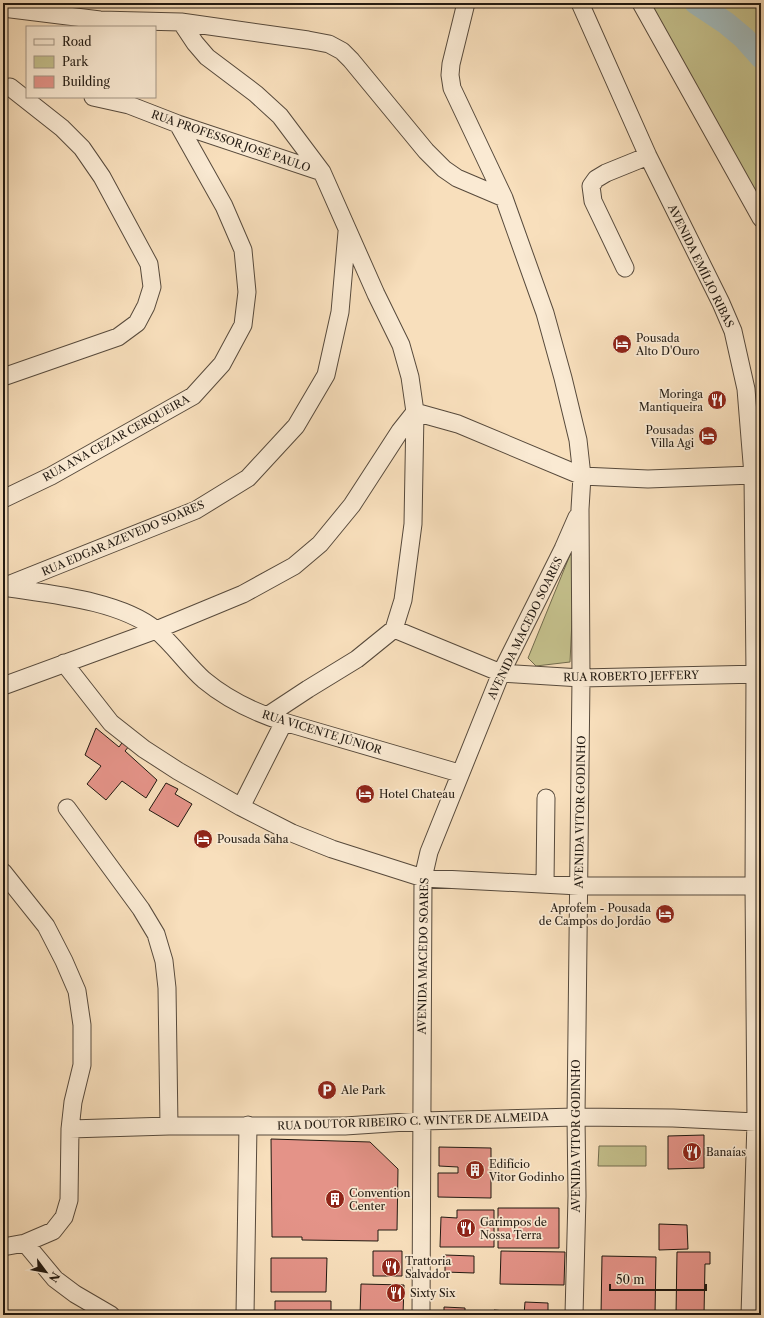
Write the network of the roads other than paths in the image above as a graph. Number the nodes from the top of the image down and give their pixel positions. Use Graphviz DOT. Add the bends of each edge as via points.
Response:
graph roads {
  1 [pos="466,3"];
  2 [pos="580,3"];
  3 [pos="641,3"];
  4 [pos="3,8"];
  5 [pos="182,22"];
  6 [pos="14,87"];
  7 [pos="26,97"];
  8 [pos="27,98"];
  9 [pos="98,98"];
  10 [pos="178,124"];
  11 [pos="648,156"];
  12 [pos="322,172"];
  13 [pos="504,198"];
  14 [pos="761,218"];
  15 [pos="347,229"];
  16 [pos="624,268"];
  17 [pos="3,377"];
  18 [pos="415,412"];
  19 [pos="582,476"];
  20 [pos="753,476"];
  21 [pos="3,499"];
  22 [pos="580,509"];
  23 [pos="564,549"];
  24 [pos="580,554"];
  25 [pos="3,587"];
  26 [pos="394,629"];
  27 [pos="156,630"];
  28 [pos="64,663"];
  29 [pos="501,673"];
  30 [pos="758,674"];
  31 [pos="581,678"];
  32 [pos="3,686"];
  33 [pos="267,716"];
  34 [pos="284,722"];
  35 [pos="459,773"];
  36 [pos="546,798"];
  37 [pos="240,806"];
  38 [pos="67,808"];
  39 [pos="3,872"];
  40 [pos="423,878"];
  41 [pos="545,884"];
  42 [pos="579,886"];
  43 [pos="754,886"];
  44 [pos="576,1117"];
  45 [pos="421,1121"];
  46 [pos="756,1122"];
  47 [pos="248,1125"];
  48 [pos="169,1126"];
  49 [pos="70,1129"];
  50 [pos="25,1243"];
  51 [pos="3,1247"];
  52 [pos="110,1315"];
  53 [pos="245,1315"];
  54 [pos="421,1315"];
  55 [pos="574,1315"];
  56 [pos="750,1315"];
  1 -- 13 [label="street, AVENIDA VITOR GODINHO" via="451,64 452,88"];
  2 -- 11 [label="street, AVENIDA EMÍLIO RIBAS"];
  3 -- 14 [label="street"];
  4 -- 5 [label="street" via="100,20"];
  5 -- 12 [label="street" via="207,57 256,94 280,116"];
  5 -- 13 [label="street" via="308,40 330,44 342,50 426,152 444,169 457,178"];
  6 -- 7 [label="street"];
  8 -- 17 [label="street" via="82,148 102,177 149,264 152,287 137,323 118,337"];
  9 -- 10 [label="street, RUA PROFESSOR JOSÉ PAULO" via="129,105"];
  10 -- 12 [label="street, RUA PROFESSOR JOSÉ PAULO"];
  10 -- 21 [label="street, RUA ANA CEZAR CERQUEIRA" via="224,206 243,250 247,292 242,325 222,364 193,396 51,476"];
  11 -- 16 [label="street" via="606,173 596,179 591,186 593,201"];
  11 -- 20 [label="street, AVENIDA EMÍLIO RIBAS" via="733,331 746,388"];
  12 -- 15 [label="street"];
  13 -- 19 [label="street, AVENIDA VITOR GODINHO" via="545,313 578,440"];
  15 -- 18 [label="street" via="401,345 410,377"];
  15 -- 25 [label="street, RUA EDGAR AZEVEDO SOARES" via="340,312 326,375 296,426 248,478 196,510"];
  18 -- 19 [label="street" via="458,424"];
  18 -- 26 [label="street" via="413,524 403,600"];
  18 -- 27 [label="street" via="352,506 320,544 294,566 244,594"];
  19 -- 20 [label="street" via="648,479"];
  19 -- 22 [label="street, AVENIDA VITOR GODINHO"];
  20 -- 30 [label="street, AVENIDA EMÍLIO RIBAS"];
  22 -- 23 [label="street, AVENIDA MACEDO SOARES"];
  22 -- 24 [label="street, AVENIDA VITOR GODINHO"];
  23 -- 24 [label="street" via="570,548"];
  23 -- 29 [label="street, AVENIDA MACEDO SOARES"];
  24 -- 31 [label="street, AVENIDA VITOR GODINHO"];
  25 -- 27 [label="street, RUA VICENTE JÚNIOR" via="94,602 120,610"];
  26 -- 29 [label="street, RUA ROBERTO JEFFERY"];
  26 -- 33 [label="street" via="357,659"];
  27 -- 28 [label="street"];
  27 -- 33 [label="street, RUA VICENTE JÚNIOR" via="204,680 237,703"];
  28 -- 32 [label="street"];
  28 -- 37 [label="street" via="111,723 149,753"];
  29 -- 31 [label="street, RUA ROBERTO JEFFERY"];
  29 -- 35 [label="street, AVENIDA MACEDO SOARES"];
  30 -- 31 [label="street, RUA ROBERTO JEFFERY"];
  30 -- 43 [label="street, AVENIDA EMÍLIO RIBAS"];
  31 -- 42 [label="street, AVENIDA VITOR GODINHO"];
  33 -- 34 [label="street, RUA VICENTE JÚNIOR"];
  34 -- 35 [label="street, RUA VICENTE JÚNIOR"];
  34 -- 37 [label="street"];
  35 -- 40 [label="street, AVENIDA MACEDO SOARES" via="429,852"];
  36 -- 41 [label="street"];
  37 -- 40 [label="street" via="332,849"];
  38 -- 48 [label="street" via="141,909 156,934 164,961 167,988"];
  39 -- 49 [label="street" via="46,926 77,991 82,1025 82,1065 73,1102"];
  40 -- 41 [label="street"];
  40 -- 45 [label="street, AVENIDA MACEDO SOARES"];
  41 -- 42 [label="street"];
  42 -- 43 [label="street"];
  42 -- 44 [label="street, AVENIDA VITOR GODINHO"];
  43 -- 46 [label="street, AVENIDA EMÍLIO RIBAS"];
  44 -- 45 [label="street, RUA DOUTOR RIBEIRO C. WINTER DE ALMEIDA"];
  44 -- 46 [label="street, RUA DOUTOR RIBEIRO C. WINTER DE ALMEIDA"];
  44 -- 55 [label="street, AVENIDA VITOR GODINHO"];
  45 -- 47 [label="street, RUA DOUTOR RIBEIRO C. WINTER DE ALMEIDA" via="345,1126"];
  45 -- 54 [label="street, AVENIDA MACEDO SOARES"];
  46 -- 56 [label="street, AVENIDA EMÍLIO RIBAS"];
  47 -- 48 [label="street, RUA DOUTOR RIBEIRO C. WINTER DE ALMEIDA"];
  47 -- 53 [label="street"];
  48 -- 49 [label="street, RUA DOUTOR RIBEIRO C. WINTER DE ALMEIDA"];
  49 -- 50 [label="street" via="69,1200 64,1217 53,1231"];
  50 -- 51 [label="street"];
  50 -- 52 [label="street" via="55,1279"];
}
